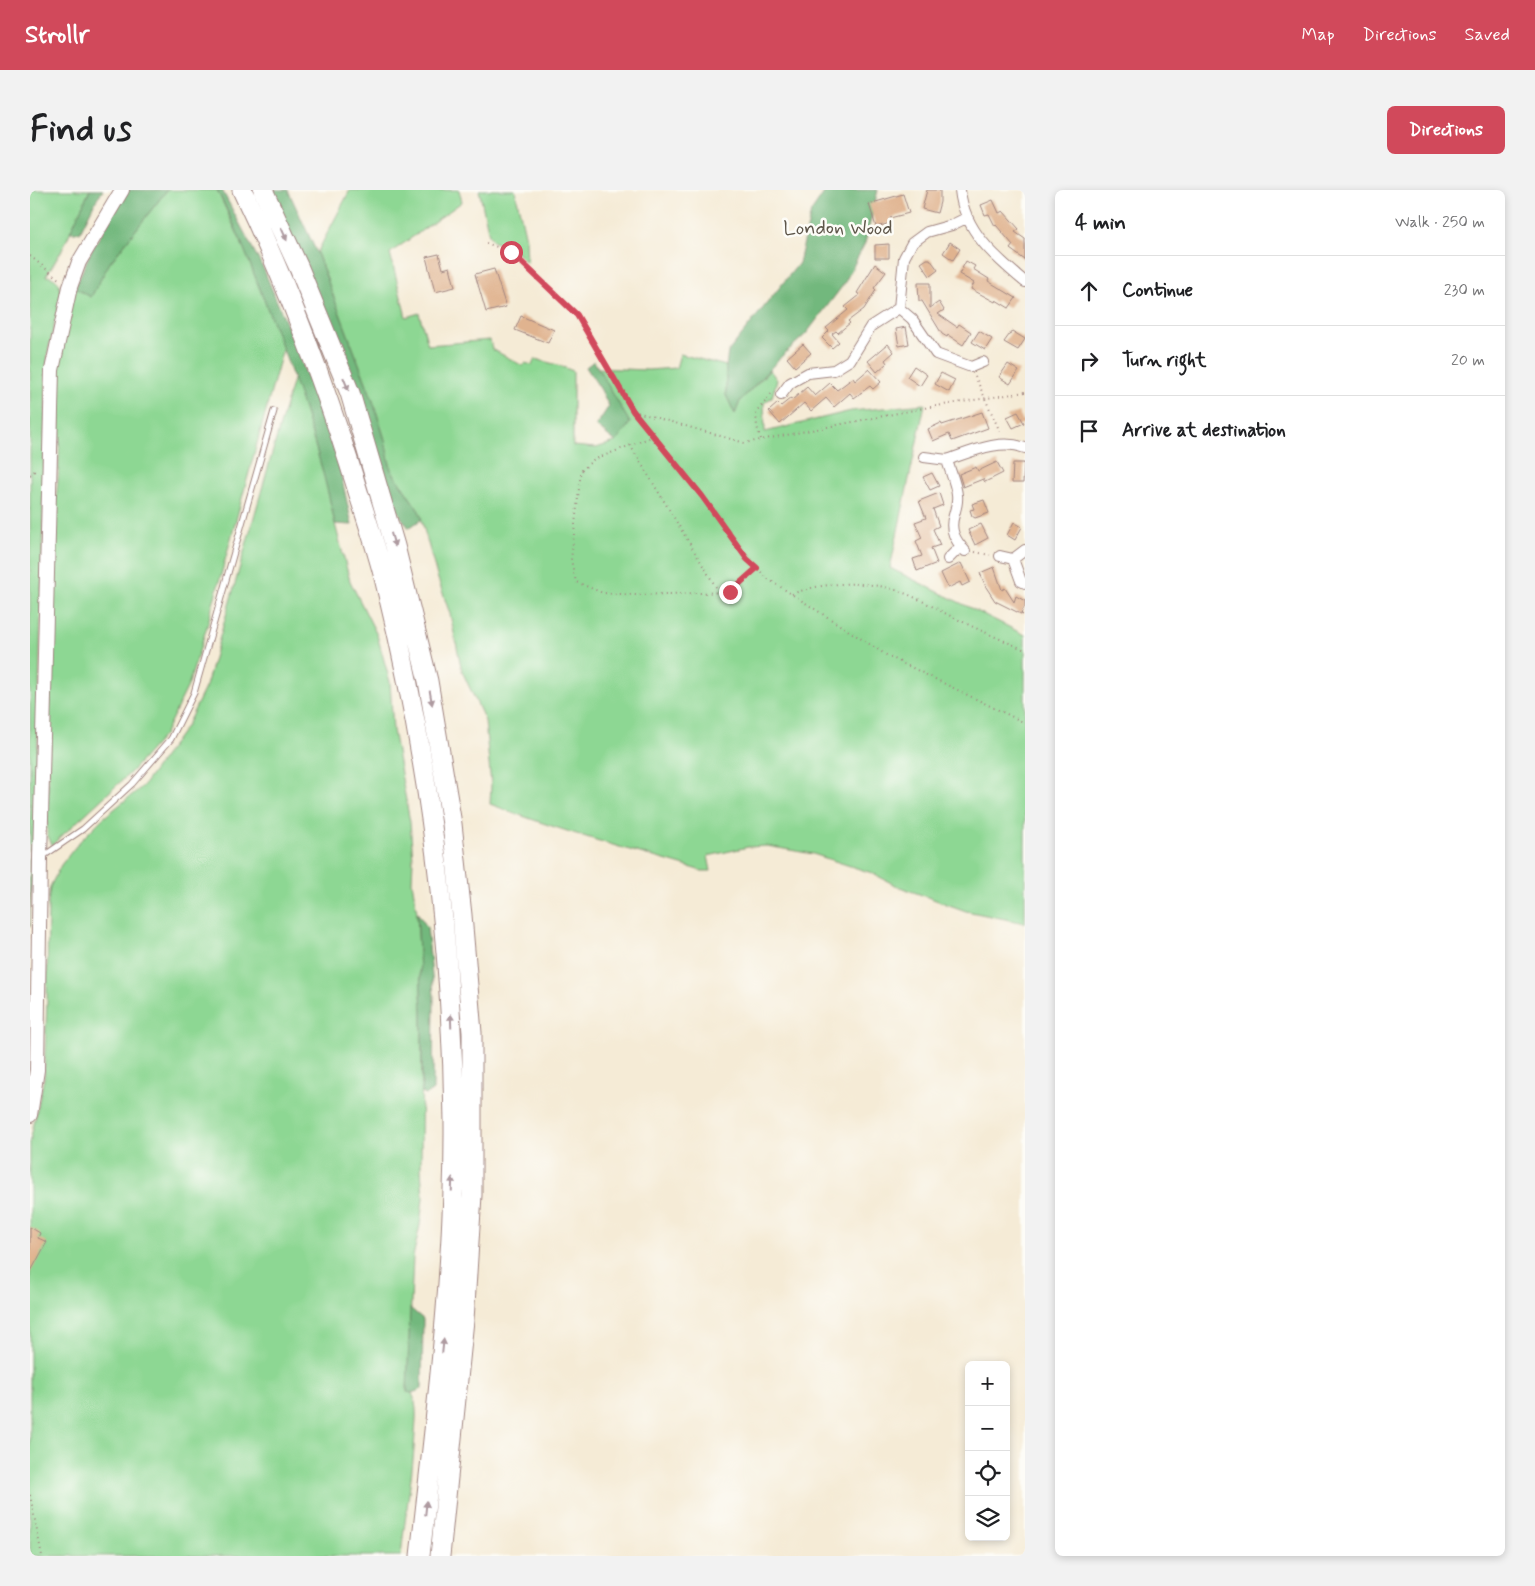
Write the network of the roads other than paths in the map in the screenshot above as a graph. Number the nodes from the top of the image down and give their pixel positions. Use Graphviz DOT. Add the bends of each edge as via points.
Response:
graph roads {
  1 [pos="122,190"];
  2 [pos="242,190"];
  3 [pos="264,190"];
  4 [pos="960,190"];
  5 [pos="966,218"];
  6 [pos="1025,282"];
  7 [pos="899,308"];
  8 [pos="983,362"];
  9 [pos="781,395"];
  10 [pos="274,411"];
  11 [pos="1025,448"];
  12 [pos="924,456"];
  13 [pos="947,460"];
  14 [pos="1025,550"];
  15 [pos="1000,556"];
  16 [pos="948,559"];
  17 [pos="1013,559"];
  18 [pos="1025,583"];
  19 [pos="40,858"];
  20 [pos="30,1115"];
  21 [pos="420,1556"];
  22 [pos="440,1556"];
  1 -- 19 [label="street" via="79,262 70,287 52,370"];
  21 -- 2 [label="highway, one-way" via="449,1287 454,1126 452,1017 438,865 417,731 386,584 328,397 265,237"];
  3 -- 22 [label="highway, one-way" via="350,393 395,546 428,681 452,824 472,1033 472,1195 464,1320"];
  4 -- 5 [label="street"];
  5 -- 6 [label="street" via="984,243"];
  5 -- 7 [label="street" via="926,232 912,243 904,258"];
  7 -- 8 [label="street" via="912,319 936,354 971,367"];
  7 -- 9 [label="street" via="871,326 850,360 834,370 808,373 790,383"];
  10 -- 19 [label="lane" via="194,693 171,739 132,784 83,829"];
  11 -- 13 [label="street" via="1006,444"];
  12 -- 13 [label="street"];
  13 -- 16 [label="street" via="957,495 951,528 963,548"];
  14 -- 17 [label="street"];
  15 -- 17 [label="street"];
  17 -- 18 [label="street" via="1021,581"];
  19 -- 20 [label="street" via="37,1070"];
}
